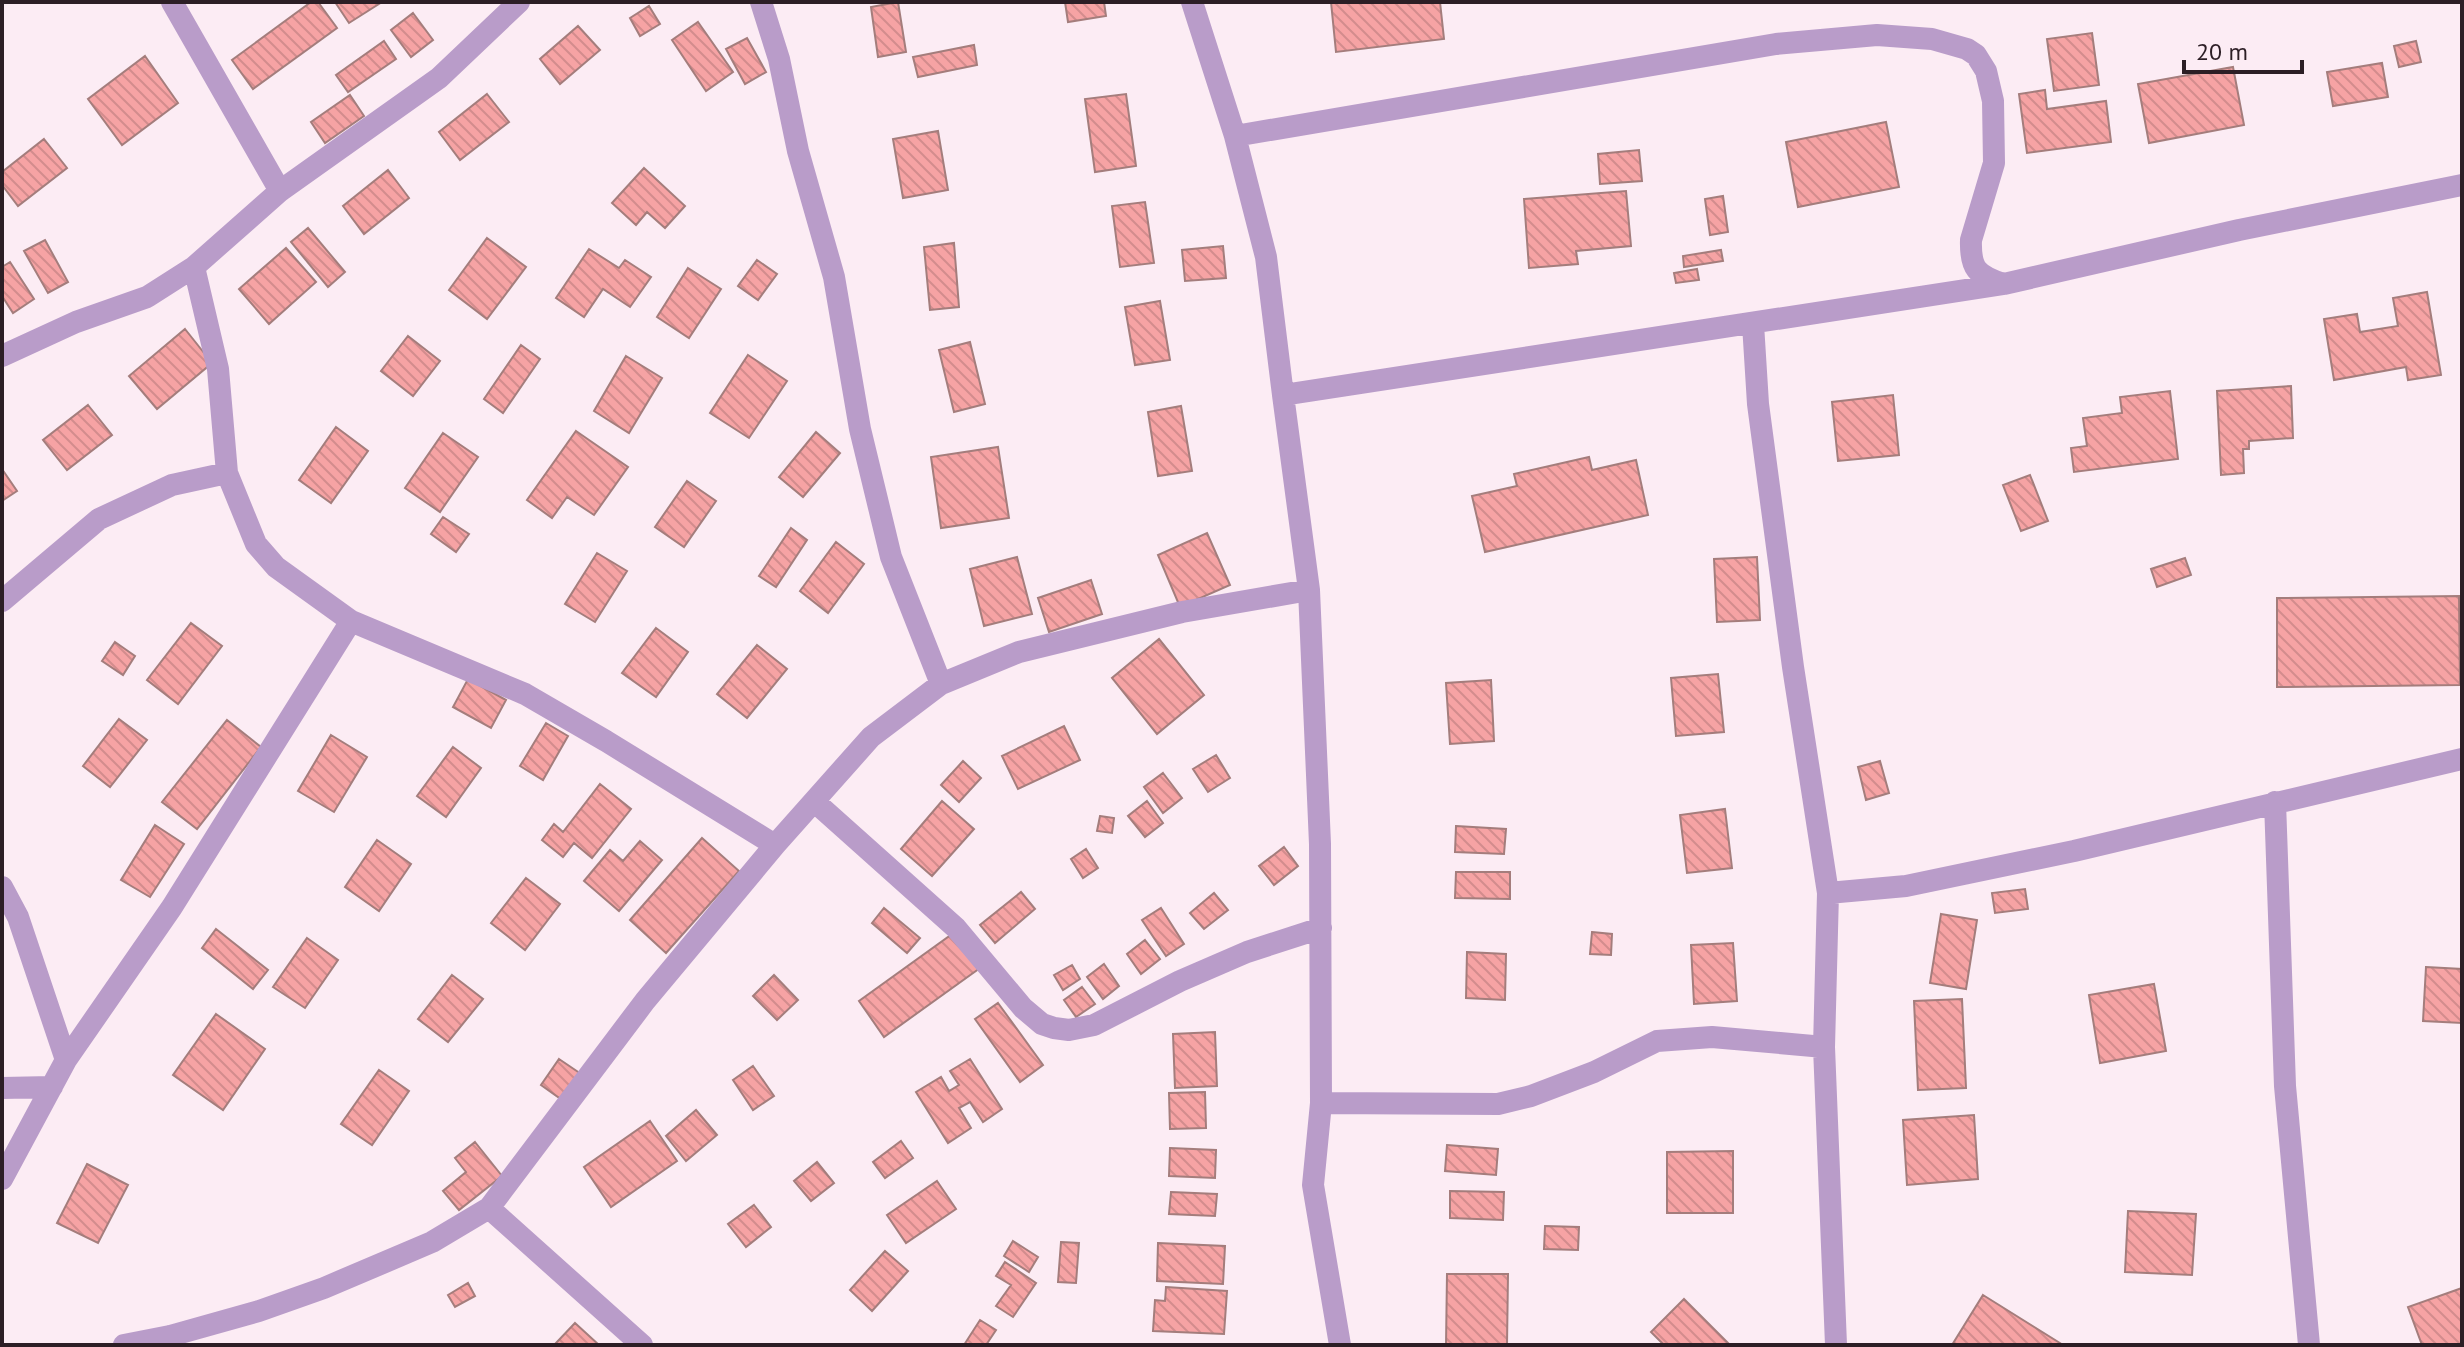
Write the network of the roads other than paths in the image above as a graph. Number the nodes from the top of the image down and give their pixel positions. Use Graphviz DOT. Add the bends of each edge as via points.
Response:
graph roads {
  1 [pos="172,2"];
  2 [pos="519,2"];
  3 [pos="761,2"];
  4 [pos="1192,2"];
  5 [pos="1235,136"];
  6 [pos="2462,185"];
  7 [pos="280,191"];
  8 [pos="194,267"];
  9 [pos="2004,284"];
  10 [pos="1753,324"];
  11 [pos="2,356"];
  12 [pos="1283,395"];
  13 [pos="227,473"];
  14 [pos="1309,590"];
  15 [pos="2,601"];
  16 [pos="351,621"];
  17 [pos="941,684"];
  18 [pos="2462,759"];
  19 [pos="815,802"];
  20 [pos="2275,802"];
  21 [pos="775,845"];
  22 [pos="2,887"];
  23 [pos="1828,893"];
  24 [pos="1321,928"];
  25 [pos="1824,1047"];
  26 [pos="66,1060"];
  27 [pos="52,1087"];
  28 [pos="2,1088"];
  29 [pos="1321,1103"];
  30 [pos="2,1179"];
  31 [pos="489,1208"];
  32 [pos="124,1345"];
  33 [pos="642,1345"];
  34 [pos="1340,1345"];
  35 [pos="1836,1345"];
  36 [pos="2309,1345"];
  1 -- 7 [label="street"];
  2 -- 7 [label="street" via="439,78"];
  3 -- 17 [label="street" via="834,277 860,429 891,557"];
  4 -- 5 [label="street"];
  5 -- 9 [label="street" via="1776,44 1877,35 1932,39 1967,49 1986,71 1993,101 1994,163 1970,251 1981,276"];
  5 -- 12 [label="street" via="1266,257"];
  6 -- 9 [label="street"];
  7 -- 8 [label="street"];
  8 -- 11 [label="street" via="147,297"];
  8 -- 13 [label="street" via="218,369"];
  9 -- 10 [label="street"];
  10 -- 12 [label="street"];
  10 -- 23 [label="street" via="1760,419"];
  12 -- 14 [label="street"];
  13 -- 15 [label="street" via="172,485 99,519"];
  13 -- 16 [label="street" via="256,544 276,567"];
  14 -- 17 [label="street" via="1182,612 1019,652"];
  14 -- 24 [label="street"];
  16 -- 21 [label="street" via="525,694"];
  16 -- 26 [label="street" via="172,907"];
  17 -- 19 [label="street" via="871,737"];
  18 -- 20 [label="street"];
  19 -- 21 [label="street"];
  19 -- 24 [label="street" via="956,928 1023,1008 1054,1028 1094,1025 1193,975"];
  20 -- 23 [label="street" via="1906,886"];
  20 -- 36 [label="street" via="2285,1086"];
  21 -- 31 [label="street" via="645,1001"];
  22 -- 26 [label="street" via="18,917"];
  23 -- 25 [label="street"];
  24 -- 29 [label="street"];
  25 -- 29 [label="street" via="1712,1037 1657,1041 1581,1077 1498,1104"];
  25 -- 35 [label="street"];
  26 -- 27 [label="street"];
  27 -- 28 [label="street"];
  27 -- 30 [label="street"];
  29 -- 34 [label="street" via="1313,1185"];
  31 -- 32 [label="street" via="432,1242 324,1288 259,1311"];
  31 -- 33 [label="street"];
}
